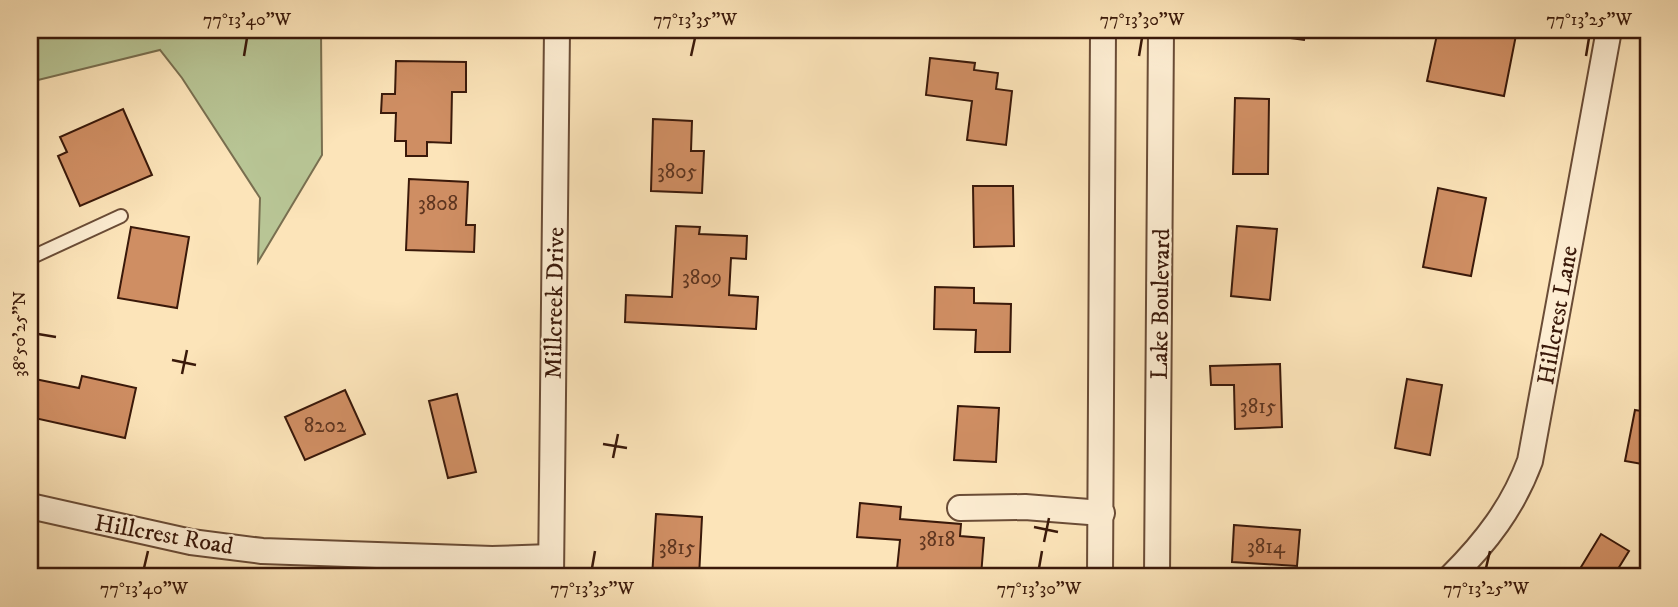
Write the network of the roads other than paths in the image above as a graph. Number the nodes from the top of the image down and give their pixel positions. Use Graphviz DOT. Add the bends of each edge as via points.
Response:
graph roads {
  1 [pos="557,30"];
  2 [pos="1103,30"];
  3 [pos="1161,30"];
  4 [pos="1609,30"];
  5 [pos="121,216"];
  6 [pos="30,258"];
  7 [pos="30,506"];
  8 [pos="960,508"];
  9 [pos="1102,513"];
  10 [pos="551,567"];
  11 [pos="1100,577"];
  12 [pos="1157,577"];
  13 [pos="1451,577"];
  1 -- 10 [label="street, Millcreek Drive"];
  2 -- 9 [label="street"];
  3 -- 12 [label="street, Lake Boulevard"];
  4 -- 13 [label="street, Hillcrest Lane" via="1530,461 1502,519"];
  5 -- 6 [label="lane"];
  7 -- 10 [label="street, Hillcrest Road" via="177,540 262,551 492,559"];
  8 -- 9 [label="street"];
  9 -- 11 [label="street"];
}
